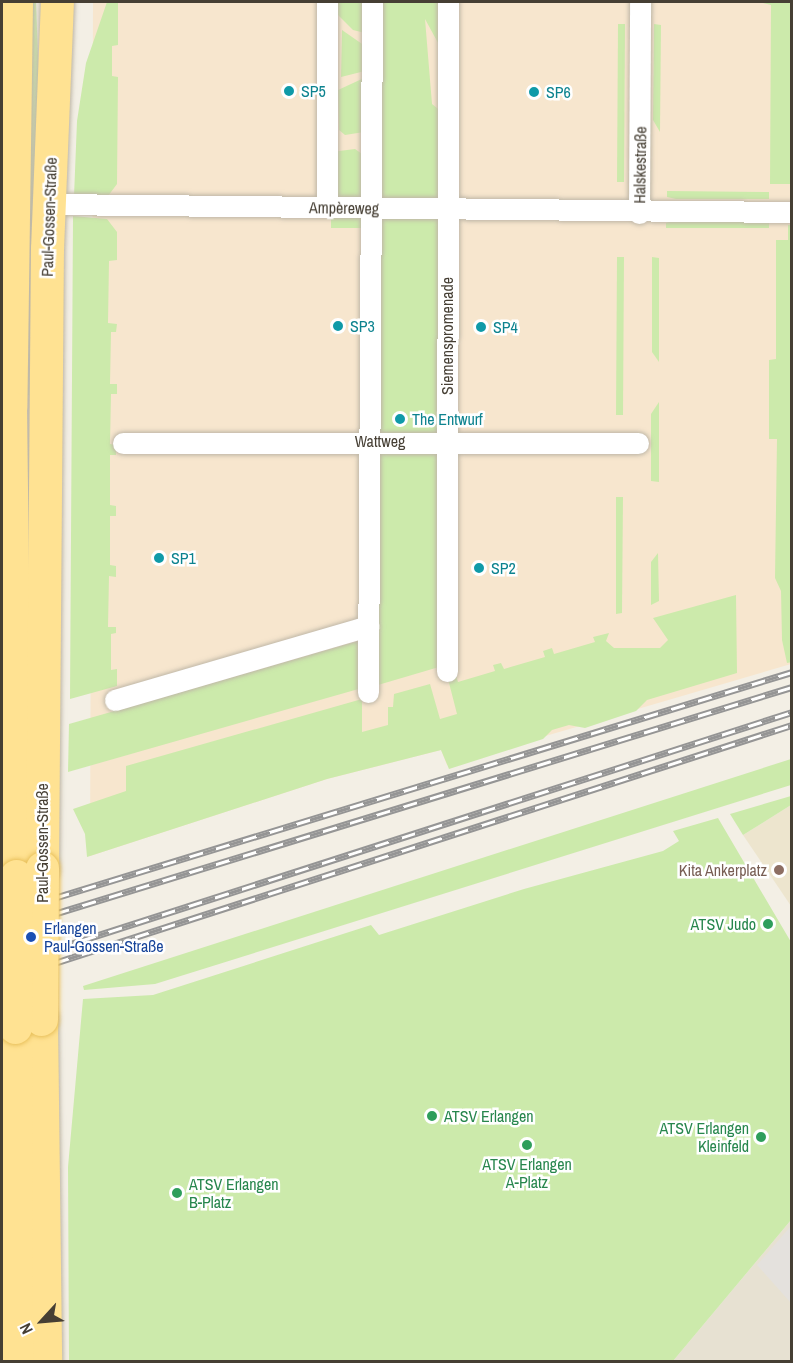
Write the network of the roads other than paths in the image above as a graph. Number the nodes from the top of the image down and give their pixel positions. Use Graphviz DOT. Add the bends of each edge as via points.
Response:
graph roads {
  1 [pos="16,2"];
  2 [pos="57,2"];
  3 [pos="327,2"];
  4 [pos="372,2"];
  5 [pos="448,2"];
  6 [pos="640,2"];
  7 [pos="49,204"];
  8 [pos="327,207"];
  9 [pos="370,208"];
  10 [pos="448,210"];
  11 [pos="792,212"];
  12 [pos="639,213"];
  13 [pos="11,432"];
  14 [pos="46,432"];
  15 [pos="369,441"];
  16 [pos="447,441"];
  17 [pos="638,442"];
  18 [pos="123,443"];
  19 [pos="368,626"];
  20 [pos="447,671"];
  21 [pos="368,692"];
  22 [pos="116,700"];
  23 [pos="29,872"];
  24 [pos="28,1023"];
  25 [pos="16,1362"];
  26 [pos="45,1362"];
  1 -- 13 [label="main road, Paul-Gossen-Straße"];
  2 -- 7 [label="main road, Paul-Gossen-Straße"];
  3 -- 8 [label="street"];
  4 -- 9 [label="street"];
  5 -- 10 [label="street, Siemenspromenade"];
  6 -- 12 [label="street, Halskestraße"];
  7 -- 8 [label="street, Ampèreweg"];
  7 -- 14 [label="main road, Paul-Gossen-Straße"];
  8 -- 9 [label="street, Ampèreweg"];
  9 -- 10 [label="street, Ampèreweg"];
  9 -- 15 [label="street"];
  10 -- 12 [label="street, Ampèreweg"];
  10 -- 16 [label="street, Siemenspromenade"];
  11 -- 12 [label="street, Halskestraße"];
  13 -- 14 [label="main road"];
  13 -- 23 [label="main road, Paul-Gossen-Straße"];
  14 -- 23 [label="main road, Paul-Gossen-Straße"];
  15 -- 16 [label="street, Wattweg"];
  15 -- 18 [label="street, Wattweg"];
  15 -- 19 [label="street"];
  16 -- 17 [label="street, Wattweg"];
  16 -- 20 [label="street, Siemenspromenade"];
  19 -- 21 [label="street"];
  19 -- 22 [label="street"];
  23 -- 24 [label="main road, Paul-Gossen-Straße, bridge"];
  24 -- 25 [label="main road, Paul-Gossen-Straße"];
  24 -- 26 [label="main road, Paul-Gossen-Straße"];
}
